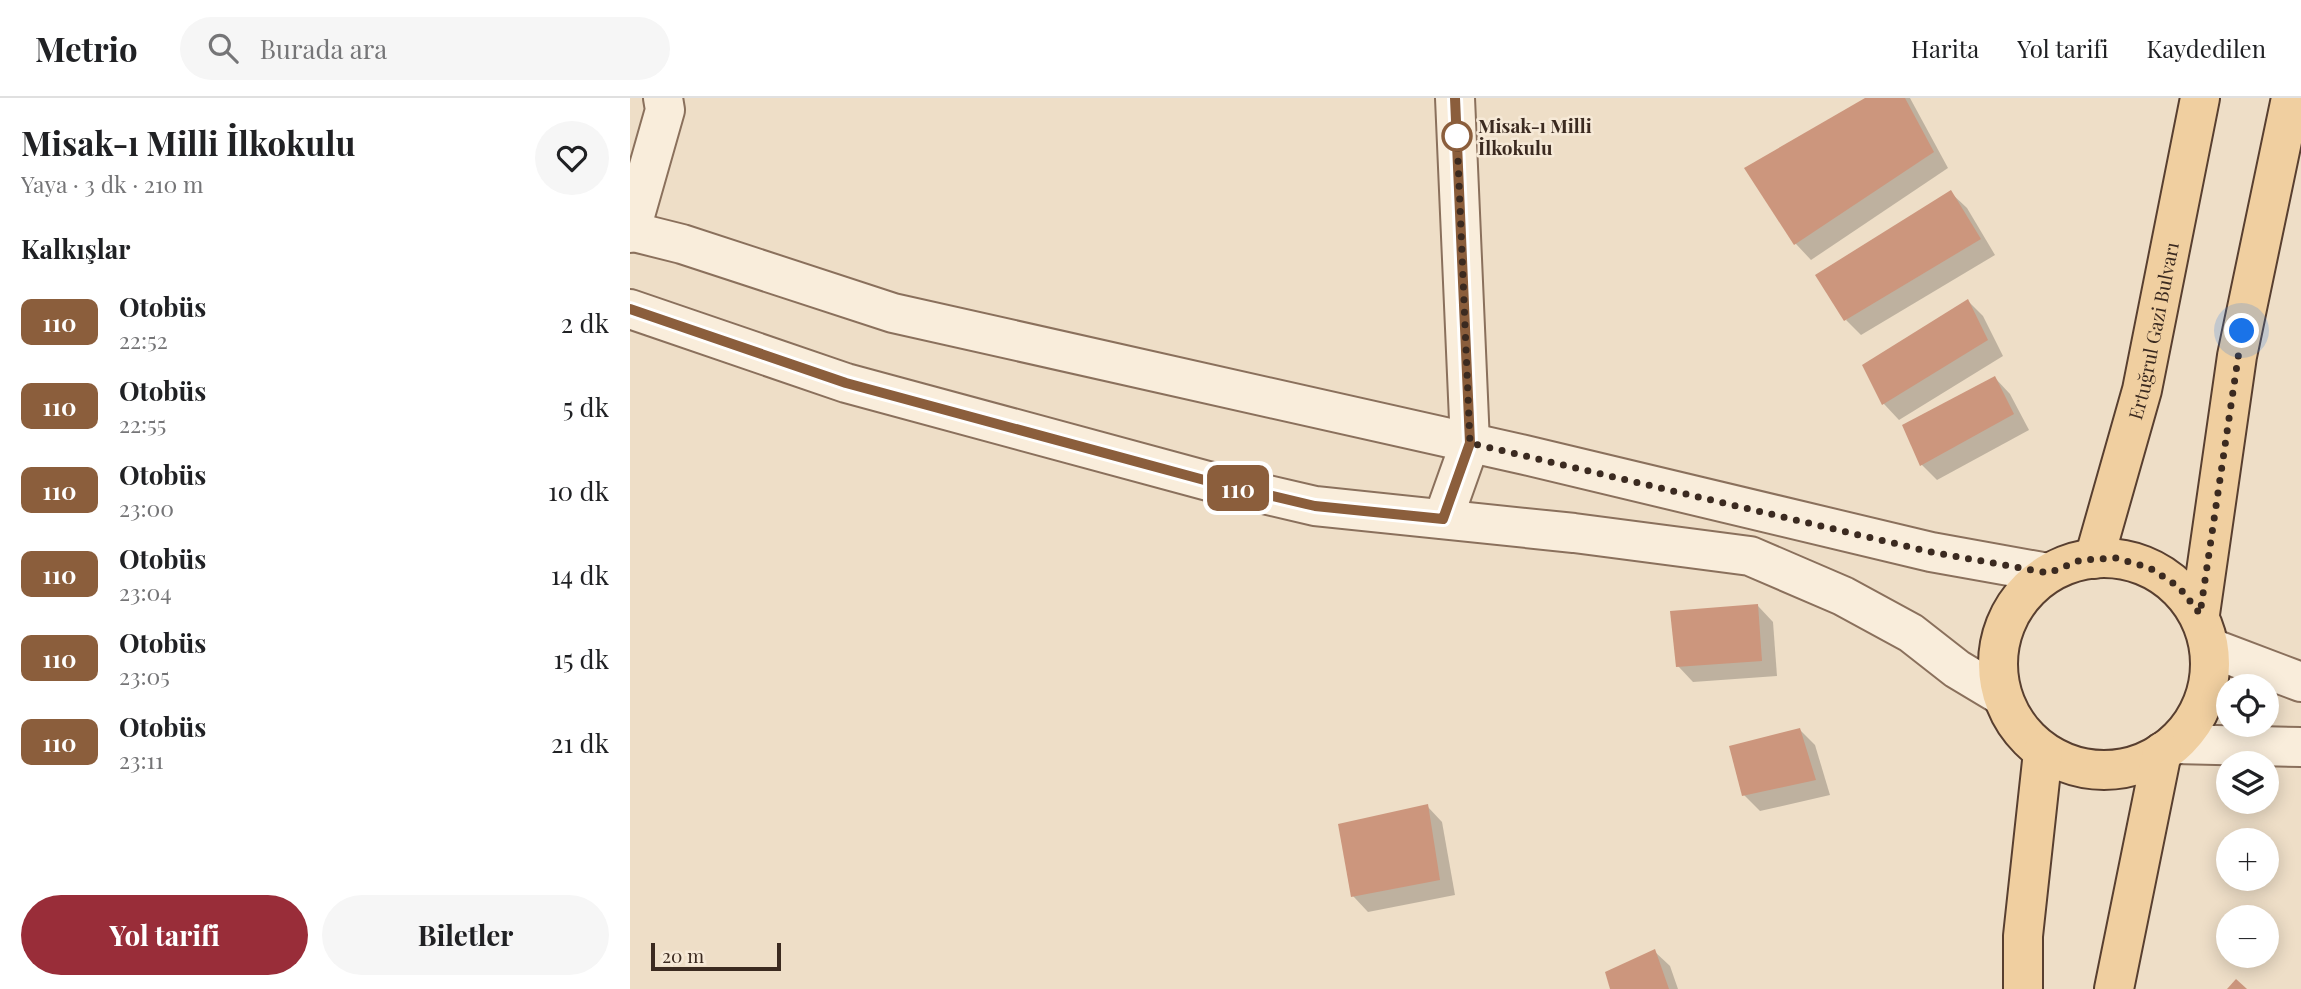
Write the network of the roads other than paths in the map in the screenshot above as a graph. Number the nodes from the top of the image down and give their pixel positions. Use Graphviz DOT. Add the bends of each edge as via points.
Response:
graph roads {
  1 [pos="663,98"];
  2 [pos="1455,98"];
  3 [pos="2200,98"];
  4 [pos="2291,98"];
  5 [pos="630,231"];
  6 [pos="630,309"];
  7 [pos="1470,443"];
  8 [pos="1443,519"];
  9 [pos="2094,559"];
  10 [pos="2049,573"];
  11 [pos="2205,631"];
  12 [pos="2301,682"];
  13 [pos="2002,696"];
  14 [pos="2301,747"];
  15 [pos="2169,748"];
  16 [pos="2043,752"];
  17 [pos="2023,989"];
  18 [pos="2114,989"];
  1 -- 5 [label="street" via="666,110"];
  2 -- 7 [label="street"];
  3 -- 9 [label="main road, Ertuğrul Gazi Bulvarı" via="2142,390"];
  4 -- 11 [label="main road" via="2237,356"];
  5 -- 7 [label="street" via="893,313"];
  6 -- 8 [label="street" via="846,383 1208,481 1315,506"];
  7 -- 8 [label="street"];
  7 -- 10 [label="street" via="1931,552"];
  8 -- 13 [label="street" via="1750,556 1911,633"];
  9 -- 10 [label="main road"];
  9 -- 11 [label="main road" via="2116,558 2150,568 2179,587"];
  10 -- 13 [label="main road" via="2022,596 2004,626 1997,661"];
  11 -- 12 [label="street"];
  11 -- 15 [label="main road" via="2210,683 2198,717"];
  13 -- 16 [label="main road" via="2018,727"];
  14 -- 15 [label="street"];
  15 -- 16 [label="main road" via="2146,763 2111,771 2076,767"];
  15 -- 18 [label="main road"];
  16 -- 17 [label="main road" via="2023,936"];
}
